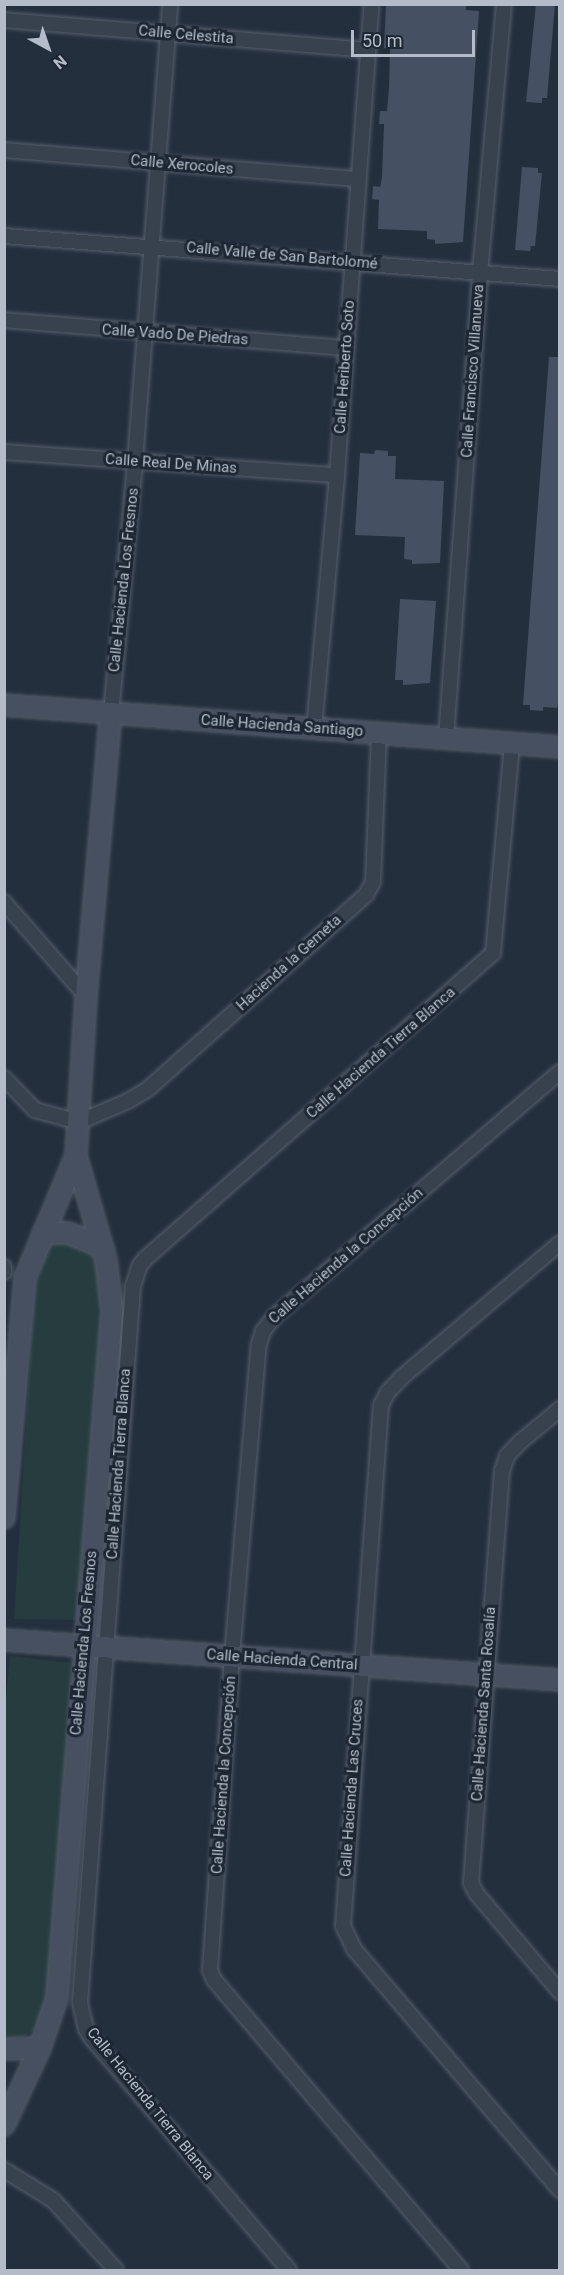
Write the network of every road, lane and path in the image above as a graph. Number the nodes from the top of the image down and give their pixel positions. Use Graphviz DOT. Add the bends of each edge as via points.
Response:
graph roads {
  1 [pos="170,4"];
  2 [pos="372,4"];
  3 [pos="504,4"];
  4 [pos="4,20"];
  5 [pos="168,34"];
  6 [pos="368,50"];
  7 [pos="4,150"];
  8 [pos="159,163"];
  9 [pos="359,179"];
  10 [pos="4,236"];
  11 [pos="153,246"];
  12 [pos="354,262"];
  13 [pos="480,273"];
  14 [pos="560,279"];
  15 [pos="4,320"];
  16 [pos="145,334"];
  17 [pos="346,348"];
  18 [pos="4,452"];
  19 [pos="135,462"];
  20 [pos="337,475"];
  21 [pos="4,705"];
  22 [pos="111,713"];
  23 [pos="314,729"];
  24 [pos="379,734"];
  25 [pos="446,738"];
  26 [pos="512,744"];
  27 [pos="560,747"];
  28 [pos="4,902"];
  29 [pos="86,996"];
  30 [pos="560,1072"];
  31 [pos="4,1078"];
  32 [pos="79,1122"];
  33 [pos="76,1156"];
  34 [pos="43,1233"];
  35 [pos="560,1243"];
  36 [pos="102,1247"];
  37 [pos="4,1267"];
  38 [pos="4,1272"];
  39 [pos="560,1409"];
  40 [pos="4,1518"];
  41 [pos="4,1640"];
  42 [pos="84,1645"];
  43 [pos="105,1647"];
  44 [pos="232,1656"];
  45 [pos="360,1666"];
  46 [pos="487,1675"];
  47 [pos="560,1680"];
  48 [pos="560,1992"];
  49 [pos="40,2048"];
  50 [pos="4,2049"];
  51 [pos="4,2125"];
  52 [pos="4,2170"];
  53 [pos="560,2190"];
  54 [pos="116,2271"];
  55 [pos="290,2271"];
  56 [pos="461,2271"];
  1 -- 5 [label="street, Calle Hacienda Los Fresnos"];
  2 -- 6 [label="street, Calle Heriberto Soto"];
  3 -- 13 [label="street, Calle Francisco Villanueva"];
  4 -- 5 [label="street, Calle Celestita"];
  5 -- 6 [label="street, Calle Celestita"];
  5 -- 8 [label="street, Calle Hacienda Los Fresnos"];
  6 -- 9 [label="street, Calle Heriberto Soto"];
  7 -- 8 [label="street, Calle Xerocoles"];
  8 -- 9 [label="street, Calle Xerocoles"];
  8 -- 11 [label="street, Calle Hacienda Los Fresnos"];
  9 -- 12 [label="street, Calle Heriberto Soto"];
  10 -- 11 [label="street, Calle Valle de San Bartolomé"];
  11 -- 12 [label="street, Calle Valle de San Bartolomé"];
  11 -- 16 [label="street, Calle Hacienda Los Fresnos"];
  12 -- 13 [label="street, Calle Valle de San Bartolomé"];
  12 -- 17 [label="street, Calle Heriberto Soto"];
  13 -- 14 [label="street, Calle Valle de San Bartolomé"];
  13 -- 25 [label="street, Calle Francisco Villanueva"];
  15 -- 16 [label="street, Calle Vado De Piedras"];
  16 -- 17 [label="street, Calle Vado De Piedras"];
  16 -- 19 [label="street, Calle Hacienda Los Fresnos"];
  17 -- 20 [label="street, Calle Heriberto Soto"];
  18 -- 19 [label="street, Calle Real De Minas"];
  19 -- 20 [label="street, Calle Real De Minas"];
  19 -- 22 [label="street, Calle Hacienda Los Fresnos"];
  20 -- 23 [label="street, Calle Heriberto Soto"];
  21 -- 22 [label="street, Calle Hacienda Santiago"];
  22 -- 23 [label="street, Calle Hacienda Santiago"];
  22 -- 29 [label="street, Calle Hacienda Los Fresnos"];
  23 -- 24 [label="street, Calle Hacienda Santiago"];
  24 -- 25 [label="street, Calle Hacienda Santiago"];
  24 -- 32 [label="street, Hacienda la Gemeta" via="373,882 366,895 148,1089"];
  25 -- 26 [label="street, Calle Hacienda Santiago"];
  26 -- 27 [label="street, Calle Hacienda Santiago"];
  26 -- 43 [label="street, Calle Hacienda Tierra Blanca" via="493,953 140,1265 133,1286"];
  28 -- 29 [label="street"];
  29 -- 32 [label="street, Calle Hacienda Los Fresnos"];
  30 -- 44 [label="street, Calle Hacienda la Concepción" via="275,1316 263,1331"];
  31 -- 32 [label="street" via="35,1110"];
  32 -- 33 [label="street, Calle Hacienda Los Fresnos"];
  33 -- 34 [label="street, Calle Hacienda Los Fresnos"];
  33 -- 36 [label="street, Calle Hacienda Los Fresnos"];
  34 -- 36 [label="street" via="68,1233"];
  34 -- 40 [label="street, Calle Hacienda Los Fresnos" via="25,1278"];
  35 -- 45 [label="street, Calle Hacienda Las Cruces" via="402,1377 381,1405"];
  36 -- 42 [label="street, Calle Hacienda Los Fresnos" via="112,1311"];
  37 -- 38 [label="street"];
  39 -- 46 [label="street, Calle Hacienda Santa Rosalía" via="520,1442 507,1456 502,1471"];
  41 -- 42 [label="street, Calle Hacienda Central"];
  42 -- 43 [label="street, Calle Hacienda Central"];
  42 -- 49 [label="street, Calle Hacienda Los Fresnos" via="57,1998"];
  43 -- 44 [label="street, Calle Hacienda Central"];
  43 -- 55 [label="street, Calle Hacienda Tierra Blanca" via="82,2017 91,2037"];
  44 -- 45 [label="street, Calle Hacienda Central"];
  44 -- 56 [label="street, Calle Hacienda la Concepción" via="210,1970 214,1980"];
  45 -- 46 [label="street, Calle Hacienda Central"];
  45 -- 53 [label="street, Calle Hacienda Las Cruces" via="343,1926 348,1940"];
  46 -- 47 [label="street, Calle Hacienda Central"];
  46 -- 48 [label="street, Calle Hacienda Santa Rosalía" via="471,1883"];
  49 -- 50 [label="street"];
  49 -- 51 [label="street, Calle Hacienda Los Fresnos"];
  52 -- 54 [label="street" via="53,2200"];
}
